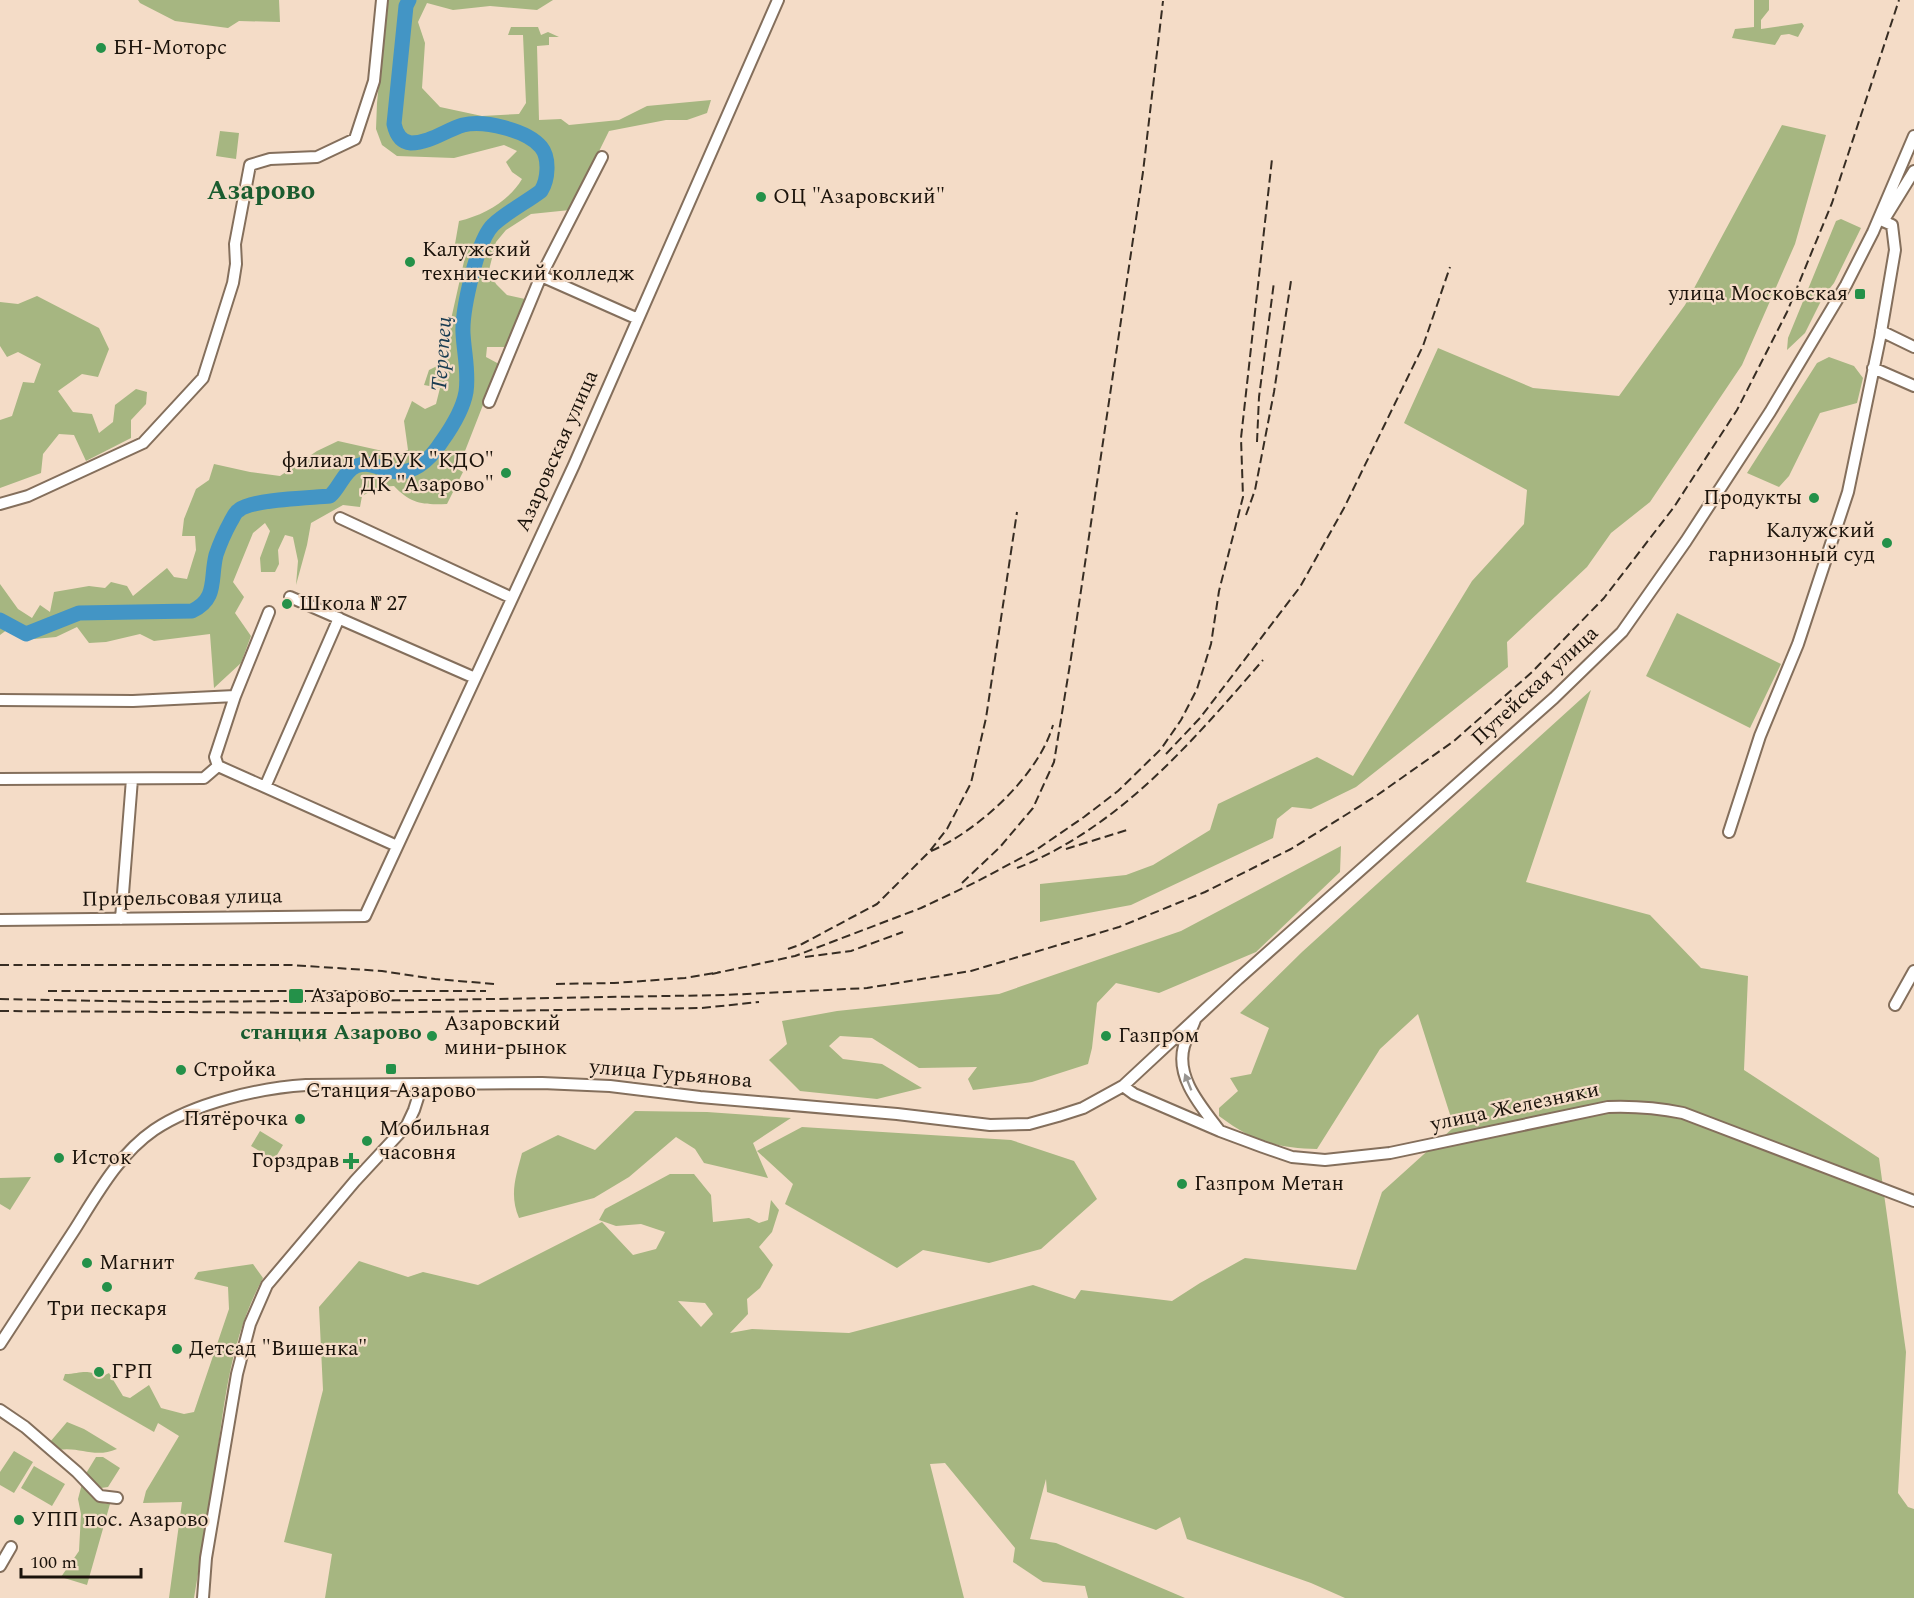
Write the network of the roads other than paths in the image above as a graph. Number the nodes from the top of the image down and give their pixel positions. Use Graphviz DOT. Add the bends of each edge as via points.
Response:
graph roads {
  1 [pos="382,0"];
  2 [pos="778,0"];
  3 [pos="1914,136"];
  4 [pos="602,157"];
  5 [pos="1914,171"];
  6 [pos="1883,221"];
  7 [pos="1874,232"];
  8 [pos="541,276"];
  9 [pos="638,319"];
  10 [pos="1881,331"];
  11 [pos="1914,347"];
  12 [pos="1874,368"];
  13 [pos="1914,386"];
  14 [pos="489,402"];
  15 [pos="0,504"];
  16 [pos="340,519"];
  17 [pos="290,597"];
  18 [pos="512,598"];
  19 [pos="269,612"];
  20 [pos="339,618"];
  21 [pos="475,678"];
  22 [pos="235,696"];
  23 [pos="0,700"];
  24 [pos="218,766"];
  25 [pos="0,779"];
  26 [pos="132,779"];
  27 [pos="266,787"];
  28 [pos="1729,832"];
  29 [pos="397,846"];
  30 [pos="365,916"];
  31 [pos="121,919"];
  32 [pos="0,920"];
  33 [pos="1914,971"];
  34 [pos="1895,1005"];
  35 [pos="1196,1017"];
  36 [pos="422,1085"];
  37 [pos="1123,1086"];
  38 [pos="1220,1131"];
  39 [pos="1914,1201"];
  40 [pos="0,1344"];
  41 [pos="0,1410"];
  42 [pos="117,1498"];
  43 [pos="11,1547"];
  44 [pos="0,1566"];
  45 [pos="203,1598"];
  1 -- 15 [label="street" via="374,81 355,139 317,157 270,159 250,165 235,244 233,283 203,378 143,443 28,496"];
  2 -- 9 [label="street, Азаровская улица"];
  3 -- 7 [label="street, Путейская улица"];
  4 -- 8 [label="street"];
  5 -- 6 [label="street, Путейская улица"];
  6 -- 7 [label="street, Путейская улица"];
  6 -- 10 [label="street" via="1892,225 1895,250"];
  7 -- 35 [label="street, Путейская улица" via="1770,412 1622,632 1554,698"];
  8 -- 9 [label="street"];
  8 -- 14 [label="street"];
  9 -- 18 [label="street, Азаровская улица"];
  10 -- 11 [label="street"];
  10 -- 12 [label="street"];
  12 -- 13 [label="street"];
  12 -- 28 [label="street" via="1848,492 1798,644 1760,736"];
  16 -- 18 [label="street"];
  17 -- 20 [label="street"];
  18 -- 21 [label="street, Азаровская улица"];
  19 -- 22 [label="street"];
  20 -- 21 [label="street"];
  20 -- 27 [label="street"];
  21 -- 29 [label="street, Азаровская улица"];
  22 -- 23 [label="street" via="134,702"];
  22 -- 24 [label="street" via="215,757"];
  24 -- 26 [label="street" via="204,778"];
  24 -- 27 [label="street"];
  25 -- 26 [label="street"];
  26 -- 31 [label="street"];
  27 -- 29 [label="street"];
  29 -- 30 [label="street, Азаровская улица"];
  30 -- 31 [label="street, Прирельсовая улица"];
  31 -- 32 [label="street, Прирельсовая улица"];
  33 -- 34 [label="street"];
  35 -- 37 [label="street, Путейская улица"];
  38 -- 35 [label="street, one-way" via="1185,1076 1184,1047"];
  36 -- 37 [label="street, улица Гурьянова" via="610,1086 990,1125 1029,1124 1058,1116 1083,1108"];
  36 -- 40 [label="street, улица Гурьянова" via="268,1088 177,1116 153,1131 120,1162"];
  36 -- 45 [label="street" via="407,1125 267,1285 250,1324 237,1374 206,1558"];
  37 -- 38 [label="street, улица Железняки"];
  38 -- 39 [label="street, улица Железняки" via="1292,1157 1325,1160 1390,1153 1608,1107 1661,1109 1683,1113"];
  41 -- 42 [label="street" via="25,1427 100,1496"];
  43 -- 44 [label="street"];
}
